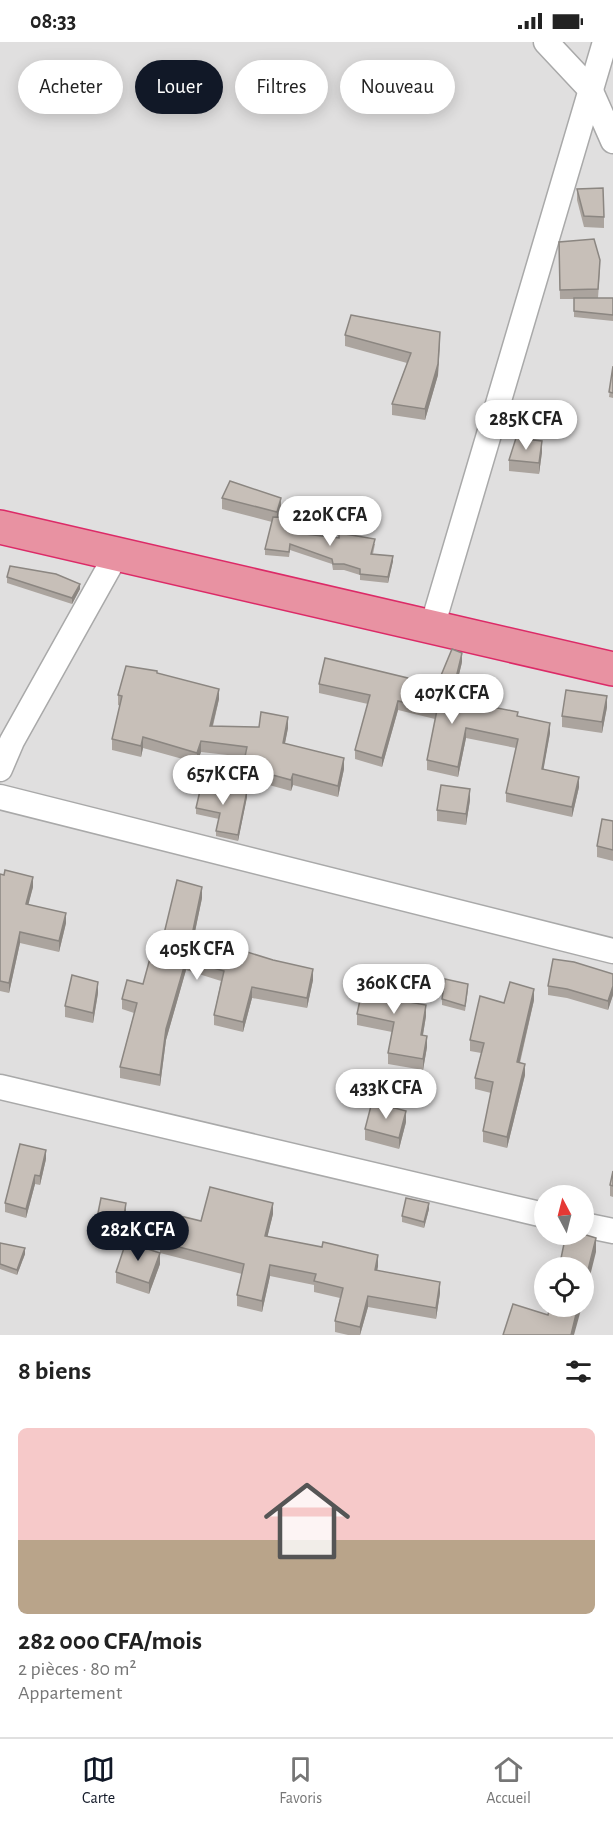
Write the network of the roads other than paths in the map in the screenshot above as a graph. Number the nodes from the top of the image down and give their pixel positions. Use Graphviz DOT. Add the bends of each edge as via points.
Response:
graph roads {
  1 [pos="546,42"];
  2 [pos="605,42"];
  3 [pos="590,89"];
  4 [pos="613,141"];
  5 [pos="0,527"];
  6 [pos="116,555"];
  7 [pos="432,627"];
  8 [pos="613,669"];
  9 [pos="0,769"];
  10 [pos="0,797"];
  11 [pos="613,951"];
  12 [pos="0,1088"];
  13 [pos="534,1213"];
  14 [pos="594,1227"];
  15 [pos="613,1232"];
  1 -- 3 [label="street"];
  2 -- 3 [label="street"];
  3 -- 4 [label="street"];
  3 -- 7 [label="street"];
  5 -- 6 [label="highway"];
  6 -- 7 [label="highway"];
  6 -- 9 [label="street"];
  7 -- 8 [label="highway"];
  10 -- 11 [label="street"];
  12 -- 13 [label="street"];
  14 -- 15 [label="street"];
}
